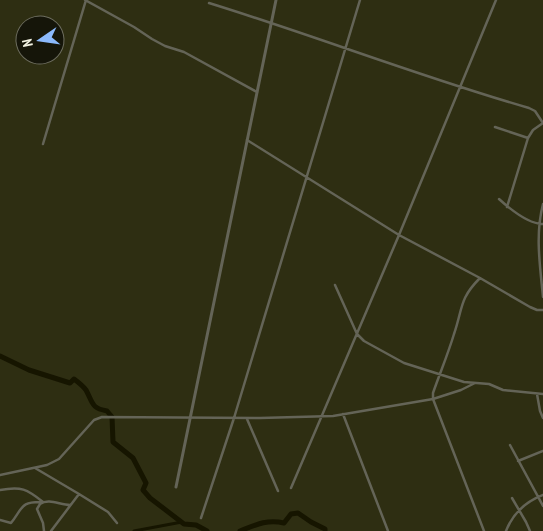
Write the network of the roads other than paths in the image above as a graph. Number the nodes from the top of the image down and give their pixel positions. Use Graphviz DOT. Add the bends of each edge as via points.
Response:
graph roads {
  1 [pos="86,0"];
  2 [pos="276,0"];
  3 [pos="360,0"];
  4 [pos="496,0"];
  5 [pos="209,3"];
  6 [pos="272,22"];
  7 [pos="346,48"];
  8 [pos="460,88"];
  9 [pos="257,92"];
  10 [pos="543,123"];
  11 [pos="495,127"];
  12 [pos="528,138"];
  13 [pos="247,140"];
  14 [pos="43,144"];
  15 [pos="306,177"];
  16 [pos="499,200"];
  17 [pos="543,204"];
  18 [pos="507,207"];
  19 [pos="538,224"];
  20 [pos="543,224"];
  21 [pos="399,235"];
  22 [pos="480,278"];
  23 [pos="335,285"];
  24 [pos="543,296"];
  25 [pos="543,310"];
  26 [pos="357,334"];
  27 [pos="440,374"];
  28 [pos="475,383"];
  29 [pos="537,394"];
  30 [pos="543,394"];
  31 [pos="433,399"];
  32 [pos="343,414"];
  33 [pos="322,416"];
  34 [pos="190,417"];
  35 [pos="234,418"];
  36 [pos="247,418"];
  37 [pos="543,418"];
  38 [pos="510,445"];
  39 [pos="543,451"];
  40 [pos="518,461"];
  41 [pos="34,468"];
  42 [pos="0,475"];
  43 [pos="176,487"];
  44 [pos="291,488"];
  45 [pos="0,490"];
  46 [pos="278,491"];
  47 [pos="79,494"];
  48 [pos="543,495"];
  49 [pos="538,497"];
  50 [pos="512,498"];
  51 [pos="43,502"];
  52 [pos="70,505"];
  53 [pos="543,506"];
  54 [pos="519,509"];
  55 [pos="201,518"];
  56 [pos="0,520"];
  57 [pos="117,523"];
  58 [pos="44,531"];
  59 [pos="51,531"];
  60 [pos="388,531"];
  61 [pos="484,531"];
  62 [pos="506,531"];
  63 [pos="530,531"];
  1 -- 9 [label="street" via="165,46 184,52"];
  1 -- 14 [label="street"];
  2 -- 6 [label="street"];
  3 -- 7 [label="street"];
  4 -- 8 [label="street"];
  5 -- 6 [label="street"];
  6 -- 7 [label="street"];
  6 -- 9 [label="street"];
  7 -- 8 [label="street"];
  7 -- 15 [label="street"];
  8 -- 10 [label="street" via="528,108"];
  8 -- 21 [label="street"];
  9 -- 13 [label="street"];
  10 -- 12 [label="street"];
  11 -- 12 [label="street"];
  12 -- 18 [label="street"];
  13 -- 15 [label="street"];
  13 -- 34 [label="street"];
  15 -- 21 [label="street"];
  15 -- 35 [label="street"];
  16 -- 18 [label="street"];
  17 -- 19 [label="street"];
  18 -- 19 [label="street"];
  19 -- 20 [label="street"];
  19 -- 24 [label="street"];
  21 -- 22 [label="street"];
  21 -- 26 [label="street"];
  22 -- 25 [label="street" via="530,307"];
  22 -- 27 [label="street" via="463,299"];
  23 -- 26 [label="street"];
  26 -- 27 [label="street" via="404,362"];
  26 -- 33 [label="street"];
  27 -- 28 [label="street"];
  27 -- 31 [label="street"];
  28 -- 29 [label="street"];
  28 -- 31 [label="street"];
  29 -- 30 [label="street"];
  29 -- 37 [label="street"];
  31 -- 32 [label="street"];
  31 -- 61 [label="street"];
  32 -- 33 [label="street"];
  32 -- 60 [label="street"];
  33 -- 36 [label="street"];
  33 -- 44 [label="street"];
  34 -- 35 [label="street"];
  34 -- 41 [label="street" via="102,417 94,420 59,458"];
  34 -- 43 [label="street"];
  35 -- 36 [label="street"];
  35 -- 55 [label="street"];
  36 -- 46 [label="street"];
  38 -- 40 [label="street"];
  39 -- 40 [label="street"];
  40 -- 49 [label="street"];
  41 -- 42 [label="street"];
  41 -- 47 [label="street"];
  45 -- 51 [label="street" via="17,488"];
  47 -- 52 [label="street"];
  47 -- 57 [label="street" via="108,512"];
  48 -- 49 [label="street"];
  49 -- 53 [label="street"];
  49 -- 54 [label="street"];
  50 -- 54 [label="street"];
  51 -- 52 [label="street"];
  51 -- 56 [label="street" via="22,506 10,523"];
  51 -- 58 [label="street" via="37,509"];
  52 -- 59 [label="street"];
  54 -- 62 [label="street"];
  54 -- 63 [label="street"];
}
